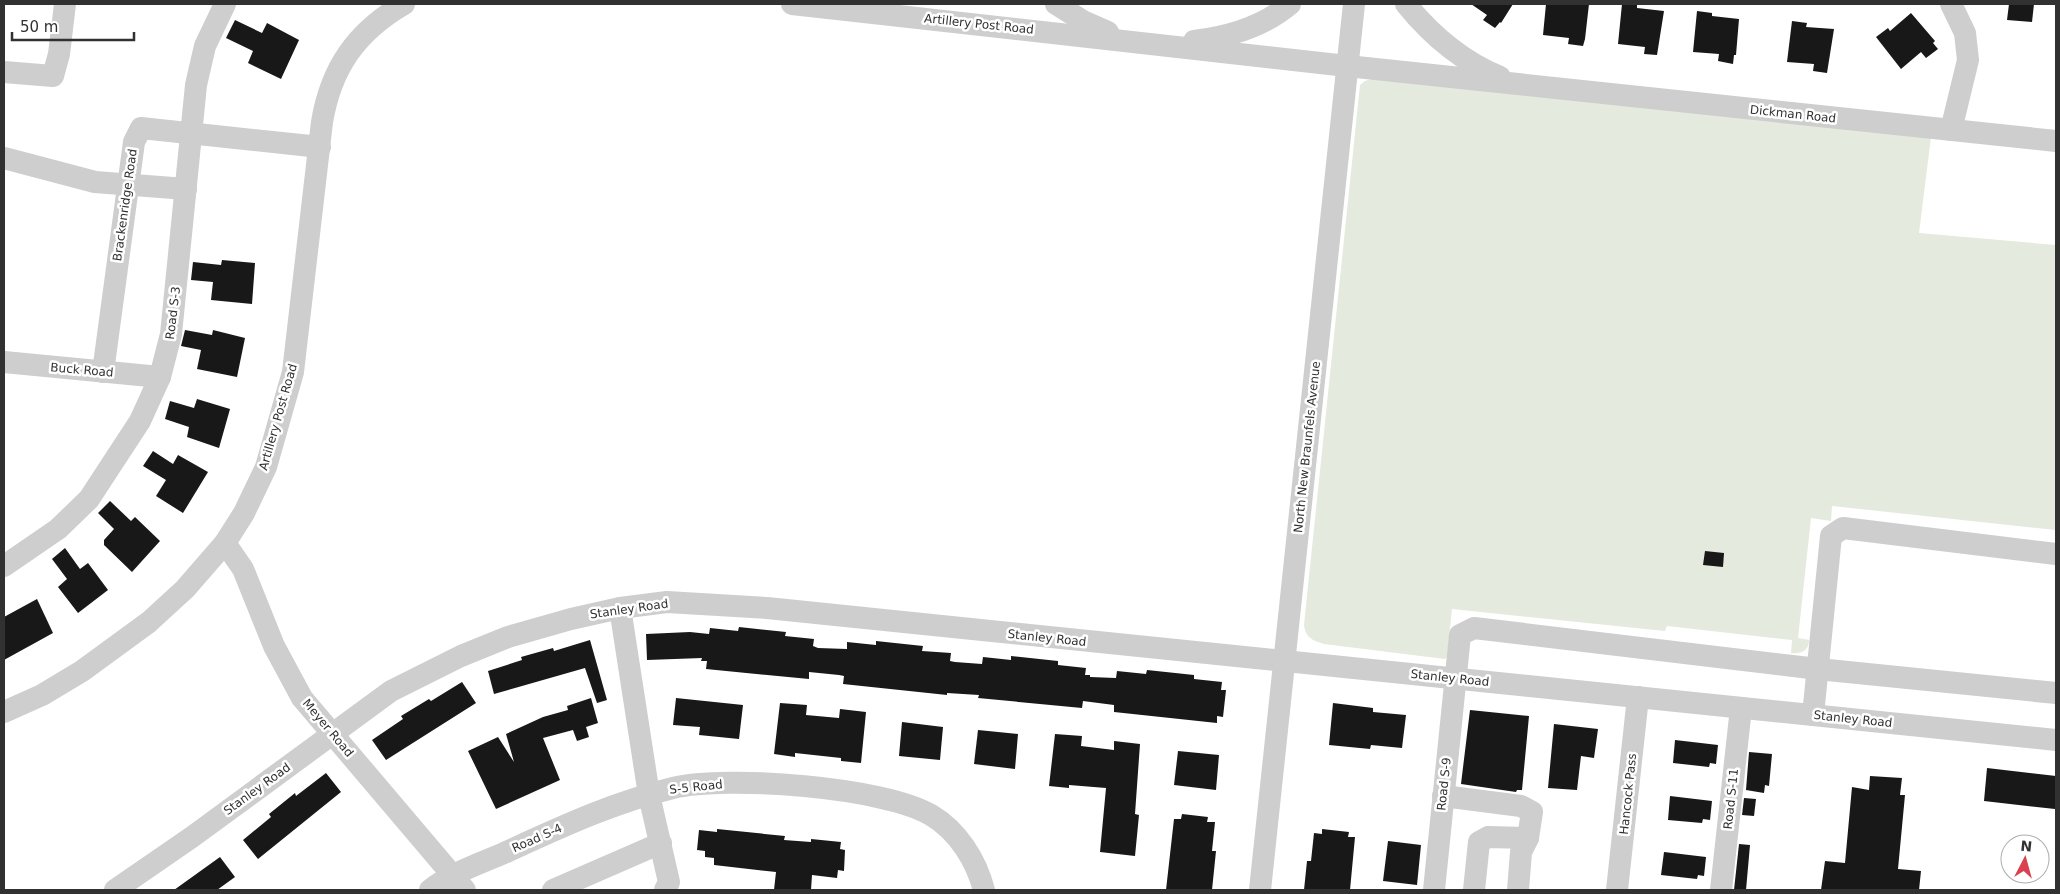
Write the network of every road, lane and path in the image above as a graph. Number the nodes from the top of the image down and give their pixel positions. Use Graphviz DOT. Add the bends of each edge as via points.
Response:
graph roads {
  1 [pos="65,4"];
  2 [pos="225,4"];
  3 [pos="404,4"];
  4 [pos="792,4"];
  5 [pos="1056,4"];
  6 [pos="1290,4"];
  7 [pos="1354,4"];
  8 [pos="1406,4"];
  9 [pos="1957,9"];
  10 [pos="917,10"];
  11 [pos="1133,41"];
  12 [pos="1166,45"];
  13 [pos="1348,66"];
  14 [pos="4,72"];
  15 [pos="1529,86"];
  16 [pos="1951,130"];
  17 [pos="192,134"];
  18 [pos="2056,141"];
  19 [pos="320,147"];
  20 [pos="4,158"];
  21 [pos="128,184"];
  22 [pos="186,189"];
  23 [pos="4,362"];
  24 [pos="103,372"];
  25 [pos="160,377"];
  26 [pos="225,544"];
  27 [pos="2056,554"];
  28 [pos="4,566"];
  29 [pos="620,608"];
  30 [pos="1285,662"];
  31 [pos="1818,669"];
  32 [pos="1455,678"];
  33 [pos="2056,693"];
  34 [pos="1638,697"];
  35 [pos="1741,708"];
  36 [pos="4,712"];
  37 [pos="1814,715"];
  38 [pos="332,733"];
  39 [pos="2056,740"];
  40 [pos="649,795"];
  41 [pos="1443,796"];
  42 [pos="1528,838"];
  43 [pos="661,843"];
  44 [pos="459,883"];
  45 [pos="115,890"];
  46 [pos="430,890"];
  47 [pos="553,890"];
  48 [pos="665,890"];
  49 [pos="984,890"];
  50 [pos="1260,890"];
  51 [pos="1434,890"];
  52 [pos="1474,890"];
  53 [pos="1518,890"];
  54 [pos="1617,890"];
  55 [pos="1721,890"];
  1 -- 14 [label="street" via="59,54 52,76"];
  2 -- 17 [label="street, Road S-3" via="205,46 196,85"];
  3 -- 19 [label="street, Artillery Post Road" via="388,13 348,50 328,92"];
  4 -- 10 [label="street, Artillery Post Road"];
  5 -- 11 [label="street" via="1084,22"];
  6 -- 12 [label="street, Artillery Post Road" via="1266,19 1229,34"];
  7 -- 13 [label="street, North New Braunfels Avenue"];
  8 -- 15 [label="street, Dickman Road" via="1422,24 1454,52 1490,73"];
  9 -- 16 [label="street" via="1965,32 1968,60"];
  10 -- 11 [label="street, Artillery Post Road"];
  11 -- 12 [label="street, Artillery Post Road"];
  12 -- 13 [label="street, Artillery Post Road"];
  13 -- 15 [label="street, Dickman Road"];
  13 -- 30 [label="street, North New Braunfels Avenue"];
  15 -- 16 [label="street, Dickman Road"];
  16 -- 18 [label="street, Dickman Road"];
  17 -- 19 [label="street, Brackenridge Road"];
  17 -- 21 [label="street, Brackenridge Road" via="141,128 134,142"];
  17 -- 22 [label="street, Road S-3"];
  19 -- 26 [label="street, Artillery Post Road" via="293,372 266,467"];
  20 -- 21 [label="street" via="95,182"];
  21 -- 22 [label="street"];
  21 -- 24 [label="street, Brackenridge Road"];
  22 -- 25 [label="street, Road S-3" via="171,334"];
  23 -- 24 [label="street, Buck Road"];
  24 -- 25 [label="street, Buck Road"];
  25 -- 28 [label="street, Road S-3" via="140,421 89,499 58,529"];
  26 -- 36 [label="street, Artillery Post Road" via="185,589 149,622 82,671 42,695"];
  26 -- 38 [label="street, Meyer Road" via="243,569 274,646 294,685"];
  27 -- 31 [label="street" via="1843,528 1831,536"];
  29 -- 30 [label="street, Stanley Road" via="667,602 710,603"];
  29 -- 38 [label="street, Stanley Road" via="508,636 461,656 391,691"];
  29 -- 40 [label="street"];
  30 -- 32 [label="street, Stanley Road"];
  30 -- 50 [label="street, North New Braunfels Avenue"];
  31 -- 32 [label="street, Road S-9" via="1474,628 1460,635"];
  31 -- 33 [label="street"];
  31 -- 37 [label="street"];
  32 -- 34 [label="street, Stanley Road"];
  32 -- 41 [label="street, Road S-9"];
  34 -- 35 [label="street, Stanley Road"];
  34 -- 54 [label="street, Hancock Pass"];
  35 -- 37 [label="street, Stanley Road"];
  35 -- 55 [label="street, Road S-11"];
  37 -- 39 [label="street, Stanley Road"];
  38 -- 44 [label="street, Meyer Road"];
  38 -- 45 [label="street, Stanley Road"];
  40 -- 43 [label="street"];
  40 -- 44 [label="street, Road S-4" via="592,813"];
  40 -- 49 [label="street, S-5 Road" via="675,787 742,783 872,795 908,805 929,814 957,836 981,877"];
  41 -- 42 [label="street" via="1520,806 1532,812"];
  41 -- 51 [label="street, Road S-9"];
  42 -- 52 [label="street" via="1488,837 1479,842"];
  42 -- 53 [label="street" via="1521,852"];
  43 -- 47 [label="street"];
  43 -- 48 [label="street" via="669,882"];
  44 -- 46 [label="street, Road S-4"];
}
